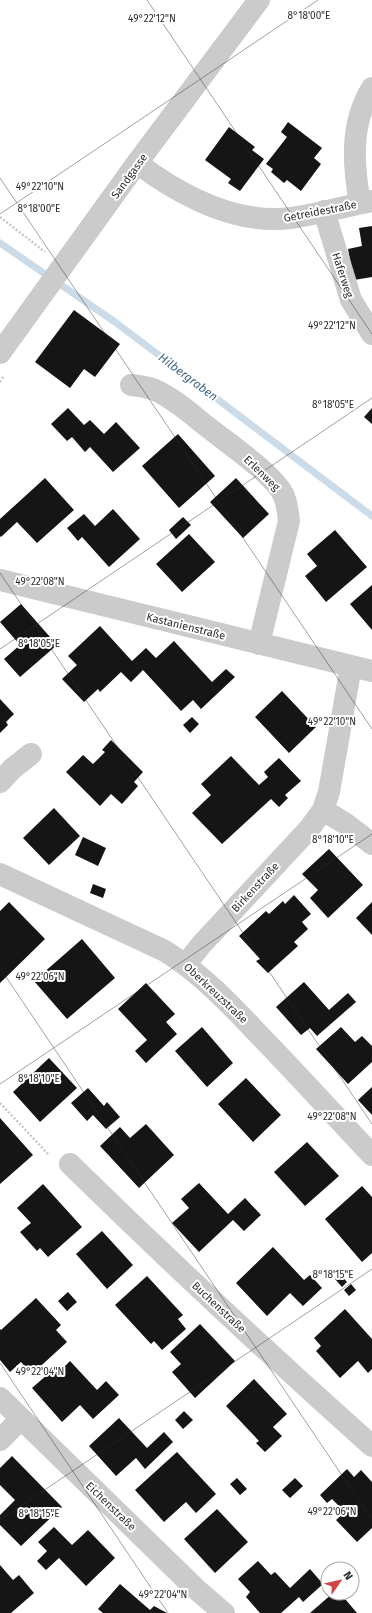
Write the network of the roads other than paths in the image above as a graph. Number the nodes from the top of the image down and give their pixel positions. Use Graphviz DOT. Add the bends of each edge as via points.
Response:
graph roads {
  1 [pos="259,0"];
  2 [pos="372,88"];
  3 [pos="137,163"];
  4 [pos="366,202"];
  5 [pos="324,211"];
  6 [pos="372,334"];
  7 [pos="0,353"];
  8 [pos="131,385"];
  9 [pos="0,580"];
  10 [pos="259,644"];
  11 [pos="351,666"];
  12 [pos="372,671"];
  13 [pos="31,754"];
  14 [pos="0,782"];
  15 [pos="323,810"];
  16 [pos="372,844"];
  17 [pos="0,874"];
  18 [pos="186,964"];
  19 [pos="372,1155"];
  20 [pos="70,1164"];
  21 [pos="0,1398"];
  22 [pos="21,1419"];
  23 [pos="0,1440"];
  24 [pos="372,1446"];
  25 [pos="224,1613"];
  1 -- 3 [label="street, Sandgasse"];
  2 -- 4 [label="street" via="357,125 354,154 356,177"];
  3 -- 5 [label="street, Getreidestraße" via="193,198 249,217 291,218"];
  3 -- 7 [label="street, Sandgasse"];
  4 -- 5 [label="street, Getreidestraße"];
  5 -- 6 [label="street, Haferweg" via="350,300"];
  8 -- 10 [label="street, Erlenweg" via="156,391 181,407 249,460 282,494 287,505 289,521"];
  9 -- 10 [label="street, Kastanienstraße"];
  10 -- 11 [label="street, Kastanienstraße"];
  11 -- 12 [label="street, Kastanienstraße"];
  11 -- 15 [label="street, Birkenstraße" via="329,792"];
  13 -- 14 [label="street"];
  15 -- 16 [label="street"];
  15 -- 18 [label="street, Birkenstraße" via="309,829"];
  17 -- 18 [label="street, Oberkreuzstraße" via="165,951"];
  18 -- 19 [label="street, Oberkreuzstraße" via="248,1023"];
  20 -- 24 [label="street, Buchenstraße" via="255,1341"];
  21 -- 22 [label="street, Eichenstraße"];
  22 -- 23 [label="street"];
  22 -- 25 [label="street, Eichenstraße"];
}
